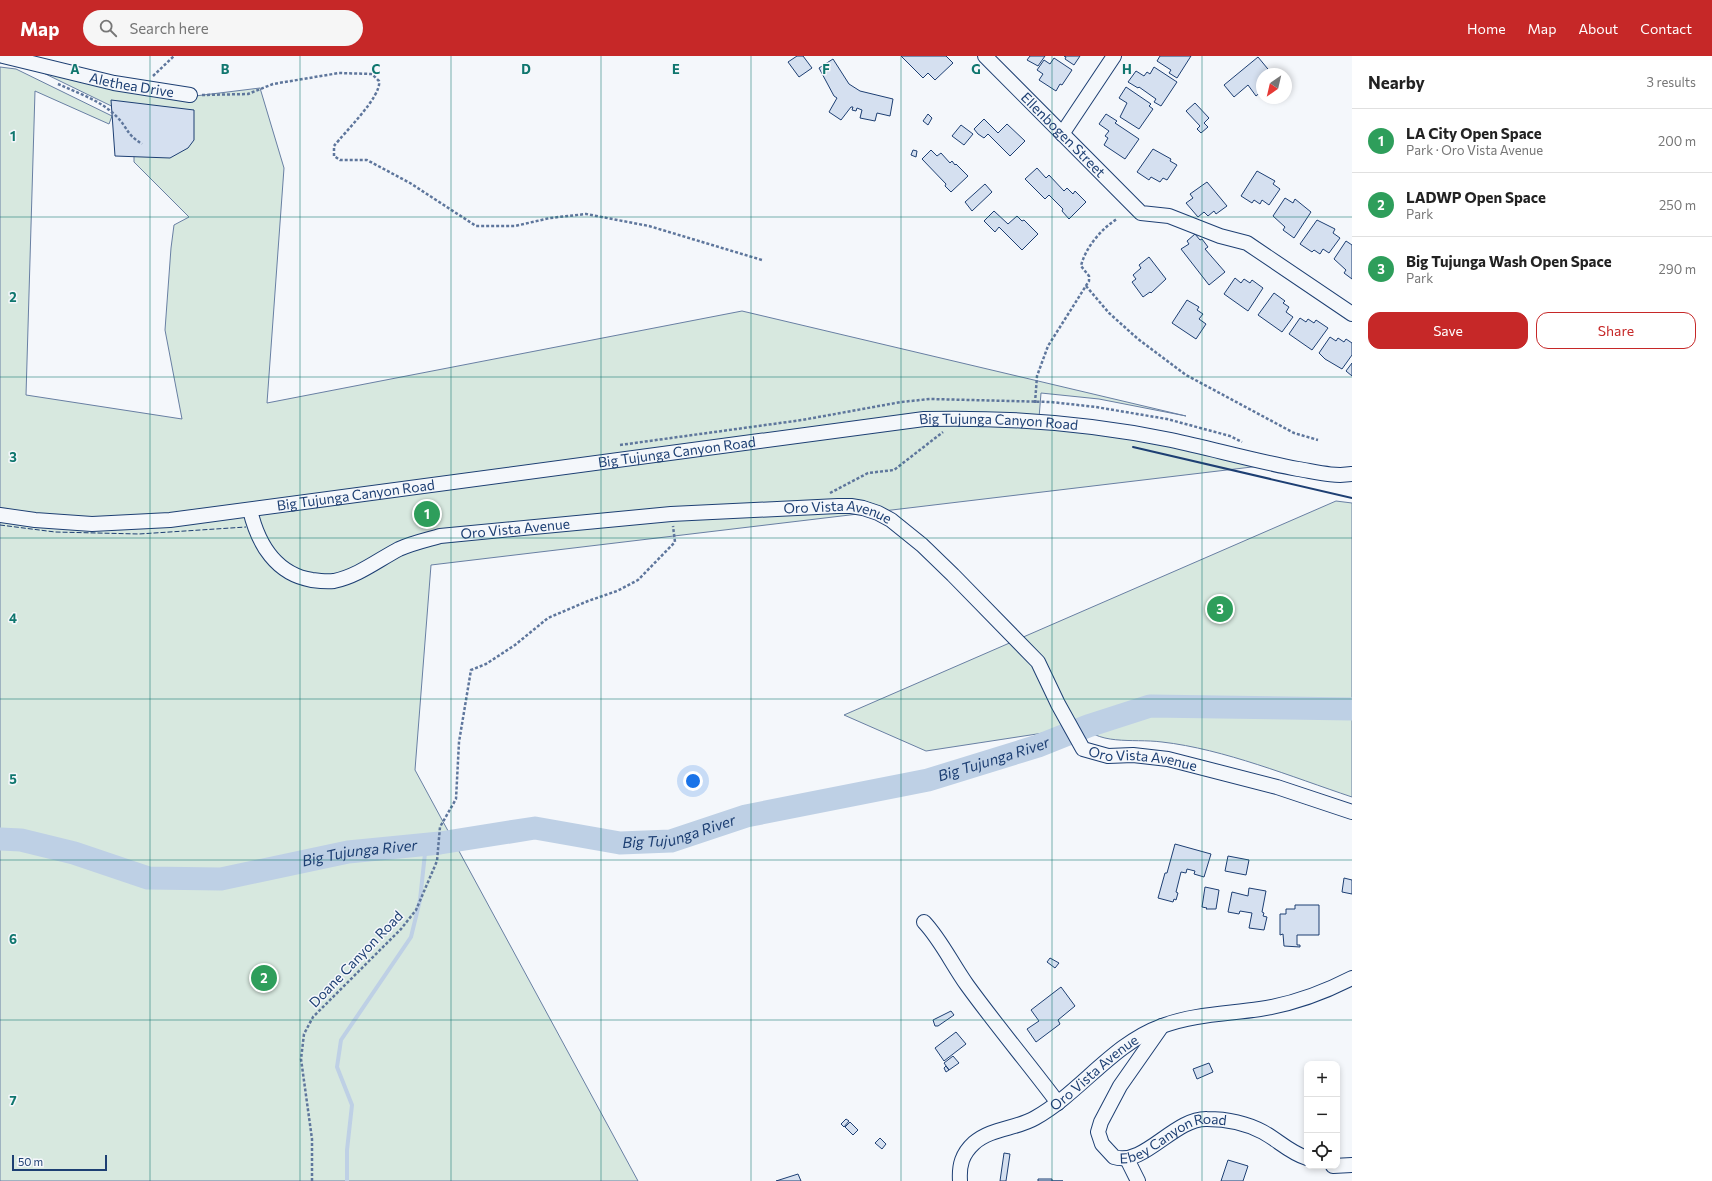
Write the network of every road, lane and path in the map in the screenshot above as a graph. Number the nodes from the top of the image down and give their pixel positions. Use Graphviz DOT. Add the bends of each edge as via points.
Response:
graph roads {
  1 [pos="3,56"];
  2 [pos="174,56"];
  3 [pos="985,56"];
  4 [pos="1114,56"];
  5 [pos="53,82"];
  6 [pos="141,87"];
  7 [pos="190,95"];
  8 [pos="1062,134"];
  9 [pos="142,144"];
  10 [pos="1118,219"];
  11 [pos="762,260"];
  12 [pos="1086,286"];
  13 [pos="1352,314"];
  14 [pos="1036,403"];
  15 [pos="961,418"];
  16 [pos="1318,440"];
  17 [pos="1352,474"];
  18 [pos="820,507"];
  19 [pos="250,510"];
  20 [pos="671,514"];
  21 [pos="0,515"];
  22 [pos="1352,812"];
  23 [pos="924,922"];
  24 [pos="1352,978"];
  25 [pos="1162,1026"];
  26 [pos="1058,1103"];
  27 [pos="1304,1157"];
  28 [pos="1127,1159"];
  29 [pos="1352,1165"];
  30 [pos="1340,1166"];
  31 [pos="312,1181"];
  32 [pos="960,1181"];
  33 [pos="1138,1181"];
  1 -- 6 [label="street, Alethea Drive" via="114,83"];
  2 -- 6 [label="path"];
  3 -- 8 [label="street, Ellenbogen Street"];
  4 -- 8 [label="street"];
  5 -- 9 [label="path" via="82,94 108,110 118,118 132,138"];
  6 -- 7 [label="street, Alethea Drive"];
  7 -- 11 [label="path" via="248,94 297,78 339,73 372,74 379,81 379,87 372,100 334,146 334,156 340,160 367,160 476,226 515,226 550,218 586,214 649,226"];
  8 -- 13 [label="street, Ellenbogen Street" via="1141,213 1169,216 1220,236 1247,243"];
  10 -- 12 [label="path" via="1101,232 1082,260 1081,266 1089,276"];
  12 -- 14 [label="path" via="1048,346 1037,376"];
  12 -- 16 [label="path" via="1109,313 1138,339 1186,375 1294,432"];
  15 -- 17 [label="street, Big Tujunga Canyon Road" via="1064,422 1172,440 1264,463 1332,475"];
  15 -- 18 [label="path" via="894,470 868,473 829,494 822,500"];
  15 -- 19 [label="street, Big Tujunga Canyon Road" via="924,419"];
  18 -- 20 [label="street, Oro Vista Avenue"];
  18 -- 22 [label="street, Oro Vista Avenue" via="850,506 878,513 922,545 1038,662 1083,750 1108,756 1133,755 1168,759 1277,787"];
  19 -- 20 [label="street, Oro Vista Avenue" via="259,538 276,563 290,573 322,582 334,581 356,573 400,549 440,536"];
  19 -- 21 [label="street, Big Tujunga Canyon Road" via="170,520 92,524"];
  20 -- 31 [label="path, Doane Canyon Road" via="675,542 638,580 548,618 515,645 486,664 471,670 459,742 456,799 440,827 437,861 416,910 402,929 313,1017 304,1034 301,1059 312,1139"];
  23 -- 26 [label="street" via="934,933 961,976"];
  24 -- 25 [label="street, Oro Vista Avenue" via="1301,1000 1261,1009 1205,1014"];
  25 -- 26 [label="street, Oro Vista Avenue" via="1128,1043"];
  25 -- 28 [label="street, Ebey Canyon Road" via="1120,1086 1098,1132 1106,1150 1120,1160"];
  26 -- 32 [label="street, Oro Vista Avenue" via="1034,1118 993,1132 975,1142 961,1161"];
  27 -- 28 [label="street, Ebey Canyon Road" via="1296,1155 1263,1132 1235,1122 1206,1119 1193,1120"];
  28 -- 33 [label="street"];
  29 -- 30 [label="street"];
}
